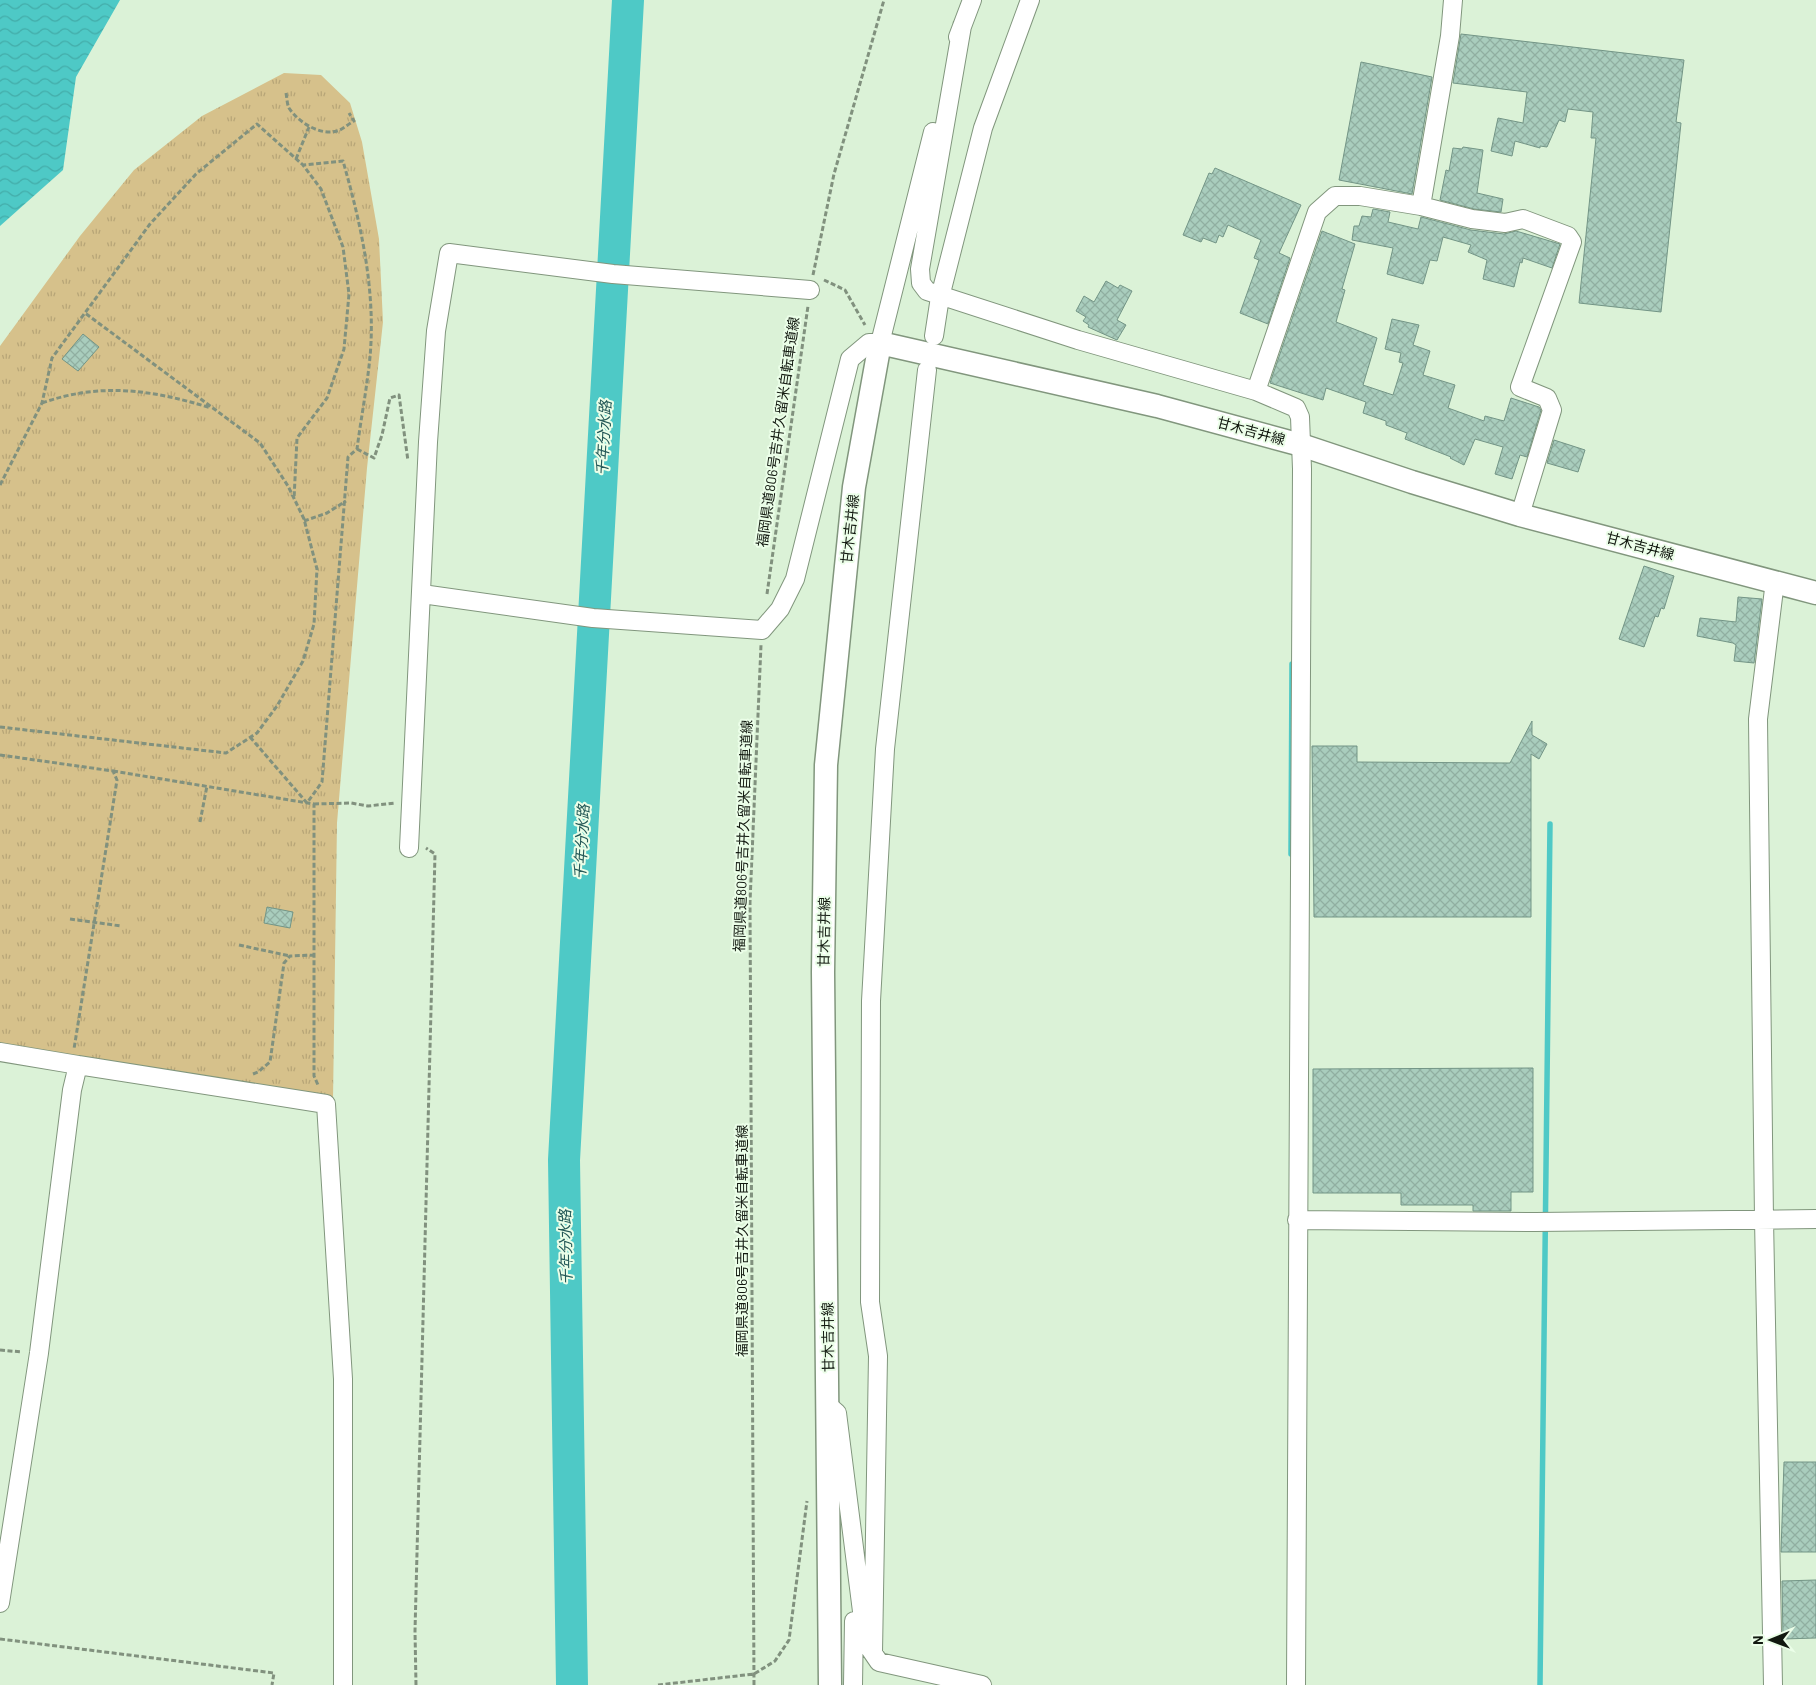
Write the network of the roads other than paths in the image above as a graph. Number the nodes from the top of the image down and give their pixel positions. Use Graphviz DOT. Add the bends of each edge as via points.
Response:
graph roads {
  1 [pos="972,0"];
  2 [pos="1030,0"];
  3 [pos="1453,0"];
  4 [pos="962,26"];
  5 [pos="1421,206"];
  6 [pos="812,282"];
  7 [pos="940,297"];
  8 [pos="934,336"];
  9 [pos="874,343"];
  10 [pos="927,370"];
  11 [pos="1256,391"];
  12 [pos="1301,445"];
  13 [pos="1520,515"];
  14 [pos="1775,581"];
  15 [pos="1816,593"];
  16 [pos="422,594"];
  17 [pos="409,844"];
  18 [pos="0,1052"];
  19 [pos="78,1053"];
  20 [pos="1764,1219"];
  21 [pos="1816,1219"];
  22 [pos="1297,1220"];
  23 [pos="829,1406"];
  24 [pos="860,1587"];
  25 [pos="0,1603"];
  26 [pos="873,1653"];
  27 [pos="342,1685"];
  28 [pos="830,1685"];
  29 [pos="853,1685"];
  30 [pos="982,1685"];
  31 [pos="1296,1685"];
  32 [pos="1773,1685"];
  1 -- 4 [label="street"];
  2 -- 7 [label="street" via="983,128"];
  3 -- 5 [label="street" via="1450,36"];
  4 -- 7 [label="street" via="920,269 921,283 927,291"];
  4 -- 9 [label="street"];
  5 -- 11 [label="street" via="1360,196 1335,196 1317,212"];
  5 -- 13 [label="street" via="1472,219 1505,223 1523,219 1568,236 1572,242 1520,387 1547,398 1552,410"];
  6 -- 16 [label="street" via="613,274 449,253 435,349"];
  7 -- 8 [label="street"];
  7 -- 11 [label="street"];
  9 -- 12 [label="main road, 甘木吉井線" via="1157,406"];
  9 -- 16 [label="street" via="850,360 795,578 780,609 762,630 593,618"];
  9 -- 23 [label="main road, 甘木吉井線" via="854,487 826,765 824,972"];
  10 -- 26 [label="street" via="885,749 872,1001 870,1302 878,1356"];
  11 -- 12 [label="street" via="1296,408 1300,417"];
  12 -- 13 [label="main road, 甘木吉井線"];
  12 -- 22 [label="street"];
  13 -- 14 [label="main road, 甘木吉井線"];
  14 -- 15 [label="main road, 甘木吉井線"];
  14 -- 20 [label="street" via="1758,719"];
  16 -- 17 [label="street"];
  18 -- 19 [label="street"];
  19 -- 25 [label="street" via="39,1353"];
  19 -- 27 [label="street" via="326,1104 343,1379"];
  20 -- 21 [label="street"];
  20 -- 22 [label="street" via="1535,1222"];
  20 -- 32 [label="street"];
  22 -- 31 [label="street"];
  23 -- 24 [label="street" via="838,1413"];
  23 -- 28 [label="main road, 甘木吉井線"];
  24 -- 26 [label="street" via="866,1643"];
  24 -- 29 [label="street" via="854,1604"];
  26 -- 30 [label="street" via="879,1662"];
}
